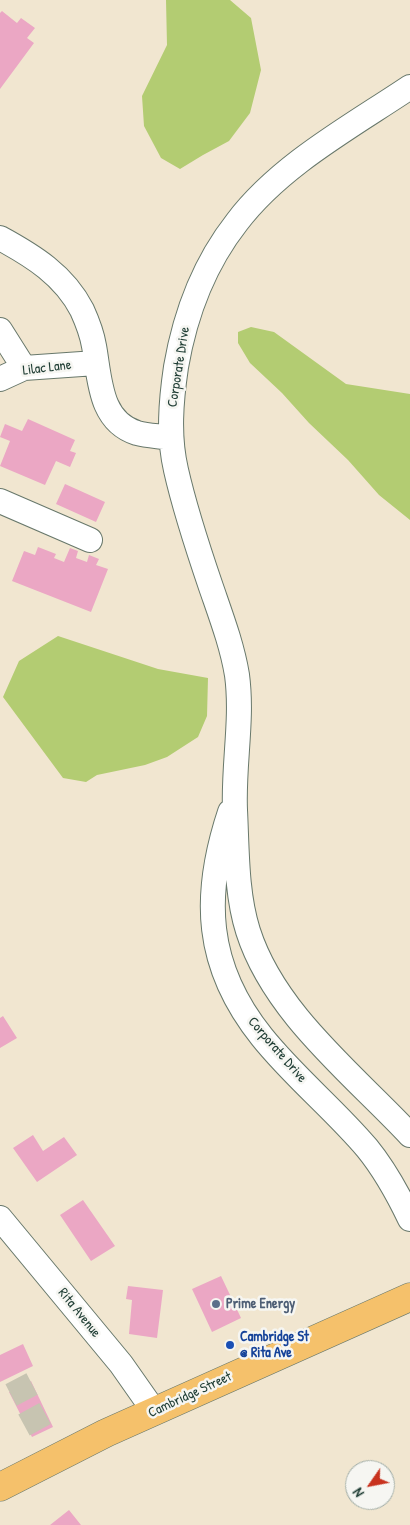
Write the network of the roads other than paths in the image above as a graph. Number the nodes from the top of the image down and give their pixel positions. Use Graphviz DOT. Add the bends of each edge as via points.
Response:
graph roads {
  1 [pos="410,87"];
  2 [pos="0,238"];
  3 [pos="0,330"];
  4 [pos="96,363"];
  5 [pos="24,368"];
  6 [pos="0,379"];
  7 [pos="171,438"];
  8 [pos="0,501"];
  9 [pos="90,540"];
  10 [pos="235,796"];
  11 [pos="410,1136"];
  12 [pos="0,1218"];
  13 [pos="410,1219"];
  14 [pos="410,1297"];
  15 [pos="154,1411"];
  16 [pos="0,1487"];
  1 -- 7 [label="street, Corporate Drive" via="304,159 236,222 214,256 188,316 172,396"];
  2 -- 4 [label="street" via="40,262 63,283 86,319"];
  3 -- 5 [label="street"];
  4 -- 5 [label="street, Lilac Lane"];
  4 -- 7 [label="street" via="103,400 116,419 137,433"];
  5 -- 6 [label="street, Lilac Lane"];
  7 -- 10 [label="street, Corporate Drive" via="185,507 236,668 239,724"];
  8 -- 9 [label="street"];
  10 -- 11 [label="street, Corporate Drive" via="242,906 264,970 307,1027"];
  10 -- 13 [label="street, Corporate Drive" via="217,854 212,891 217,947 227,979 235,997 263,1038 353,1132 380,1166"];
  12 -- 15 [label="street, Rita Avenue" via="121,1364"];
  14 -- 15 [label="main road, Cambridge Street"];
  15 -- 16 [label="main road, Cambridge Street"];
}
